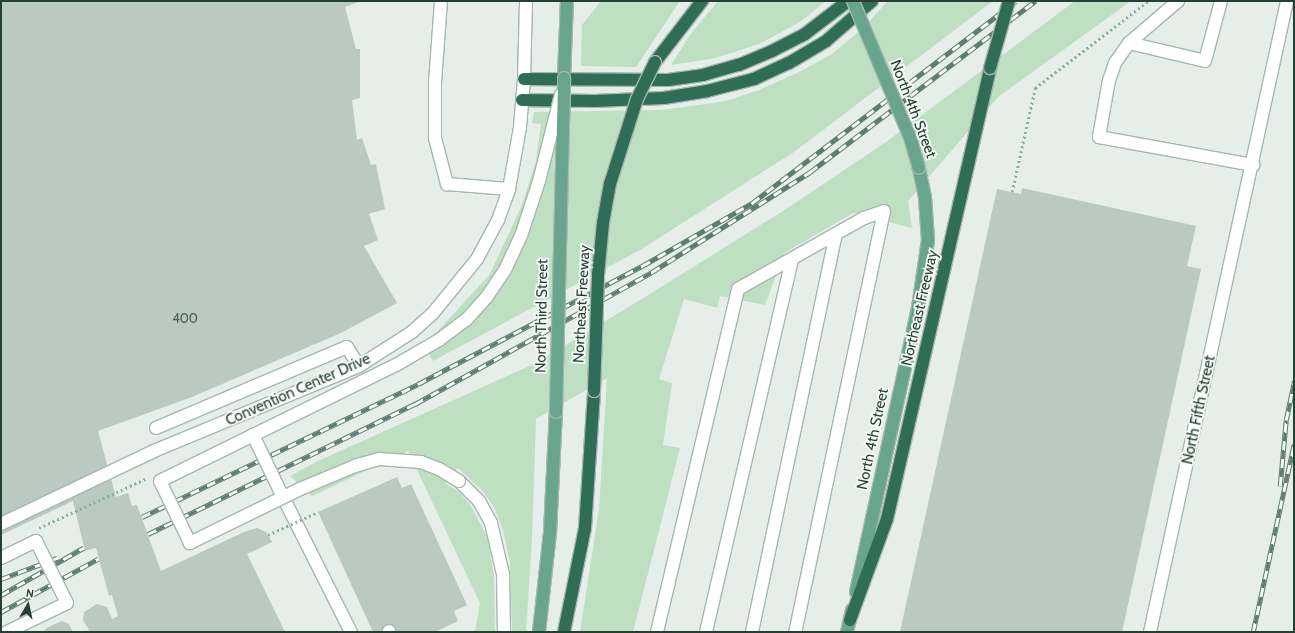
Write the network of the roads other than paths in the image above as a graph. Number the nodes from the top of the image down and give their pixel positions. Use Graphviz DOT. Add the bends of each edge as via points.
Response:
graph roads {
  1 [pos="441,1"];
  2 [pos="526,1"];
  3 [pos="567,1"];
  4 [pos="702,1"];
  5 [pos="848,1"];
  6 [pos="853,1"];
  7 [pos="872,1"];
  8 [pos="1009,1"];
  9 [pos="1178,1"];
  10 [pos="1221,1"];
  11 [pos="1287,1"];
  12 [pos="1129,43"];
  13 [pos="564,78"];
  14 [pos="524,79"];
  15 [pos="522,100"];
  16 [pos="1252,165"];
  17 [pos="509,188"];
  18 [pos="836,234"];
  19 [pos="792,259"];
  20 [pos="359,366"];
  21 [pos="156,428"];
  22 [pos="253,436"];
  23 [pos="283,497"];
  24 [pos="1,524"];
  25 [pos="1,558"];
  26 [pos="850,620"];
  27 [pos="7,632"];
  28 [pos="351,632"];
  29 [pos="504,632"];
  30 [pos="539,632"];
  31 [pos="564,632"];
  32 [pos="657,632"];
  33 [pos="706,632"];
  34 [pos="752,632"];
  35 [pos="796,632"];
  36 [pos="847,632"];
  37 [pos="1150,632"];
  1 -- 17 [label="street" via="435,82 435,138 447,184"];
  2 -- 14 [label="street, Convention Center Drive"];
  3 -- 13 [label="main road, North Third Street"];
  4 -- 31 [label="highway, Northeast Freeway, bridge" via="656,62 637,99 609,192 598,275 585,528"];
  5 -- 14 [label="highway" via="817,26 772,51 739,65 703,75 668,80"];
  6 -- 26 [label="main road, North 4th Street, bridge" via="910,137 925,197 928,240 918,308"];
  7 -- 15 [label="highway" via="826,41 789,63 754,79 707,91 664,98 595,101"];
  8 -- 26 [label="highway, Northeast Freeway, bridge" via="990,68 887,519"];
  9 -- 12 [label="street"];
  10 -- 12 [label="street" via="1205,61"];
  11 -- 16 [label="street, North Fifth Street"];
  12 -- 16 [label="street" via="1115,63 1109,80 1099,137"];
  13 -- 22 [label="street, bridge" via="539,181 521,236 505,270 486,298 466,320 433,344"];
  13 -- 30 [label="main road, North Third Street, bridge" via="556,412 550,533"];
  14 -- 15 [label="street, Convention Center Drive"];
  15 -- 17 [label="street, Convention Center Drive"];
  16 -- 37 [label="street, North Fifth Street"];
  17 -- 20 [label="street, Convention Center Drive" via="487,241 455,289 412,332"];
  18 -- 19 [label="street"];
  18 -- 34 [label="street"];
  18 -- 35 [label="street" via="884,211"];
  19 -- 32 [label="street" via="738,289"];
  19 -- 33 [label="street"];
  20 -- 21 [label="street" via="347,347"];
  20 -- 24 [label="street, Convention Center Drive" via="154,451"];
  22 -- 23 [label="street, bridge"];
  22 -- 23 [label="street, bridge" via="160,481 190,543"];
  23 -- 28 [label="street"];
  23 -- 29 [label="street, bridge" via="355,466 379,460 421,462 459,481 479,501 495,536 503,574"];
  25 -- 27 [label="street, bridge" via="36,541 67,603"];
  26 -- 36 [label="main road, North 4th Street"];
}
